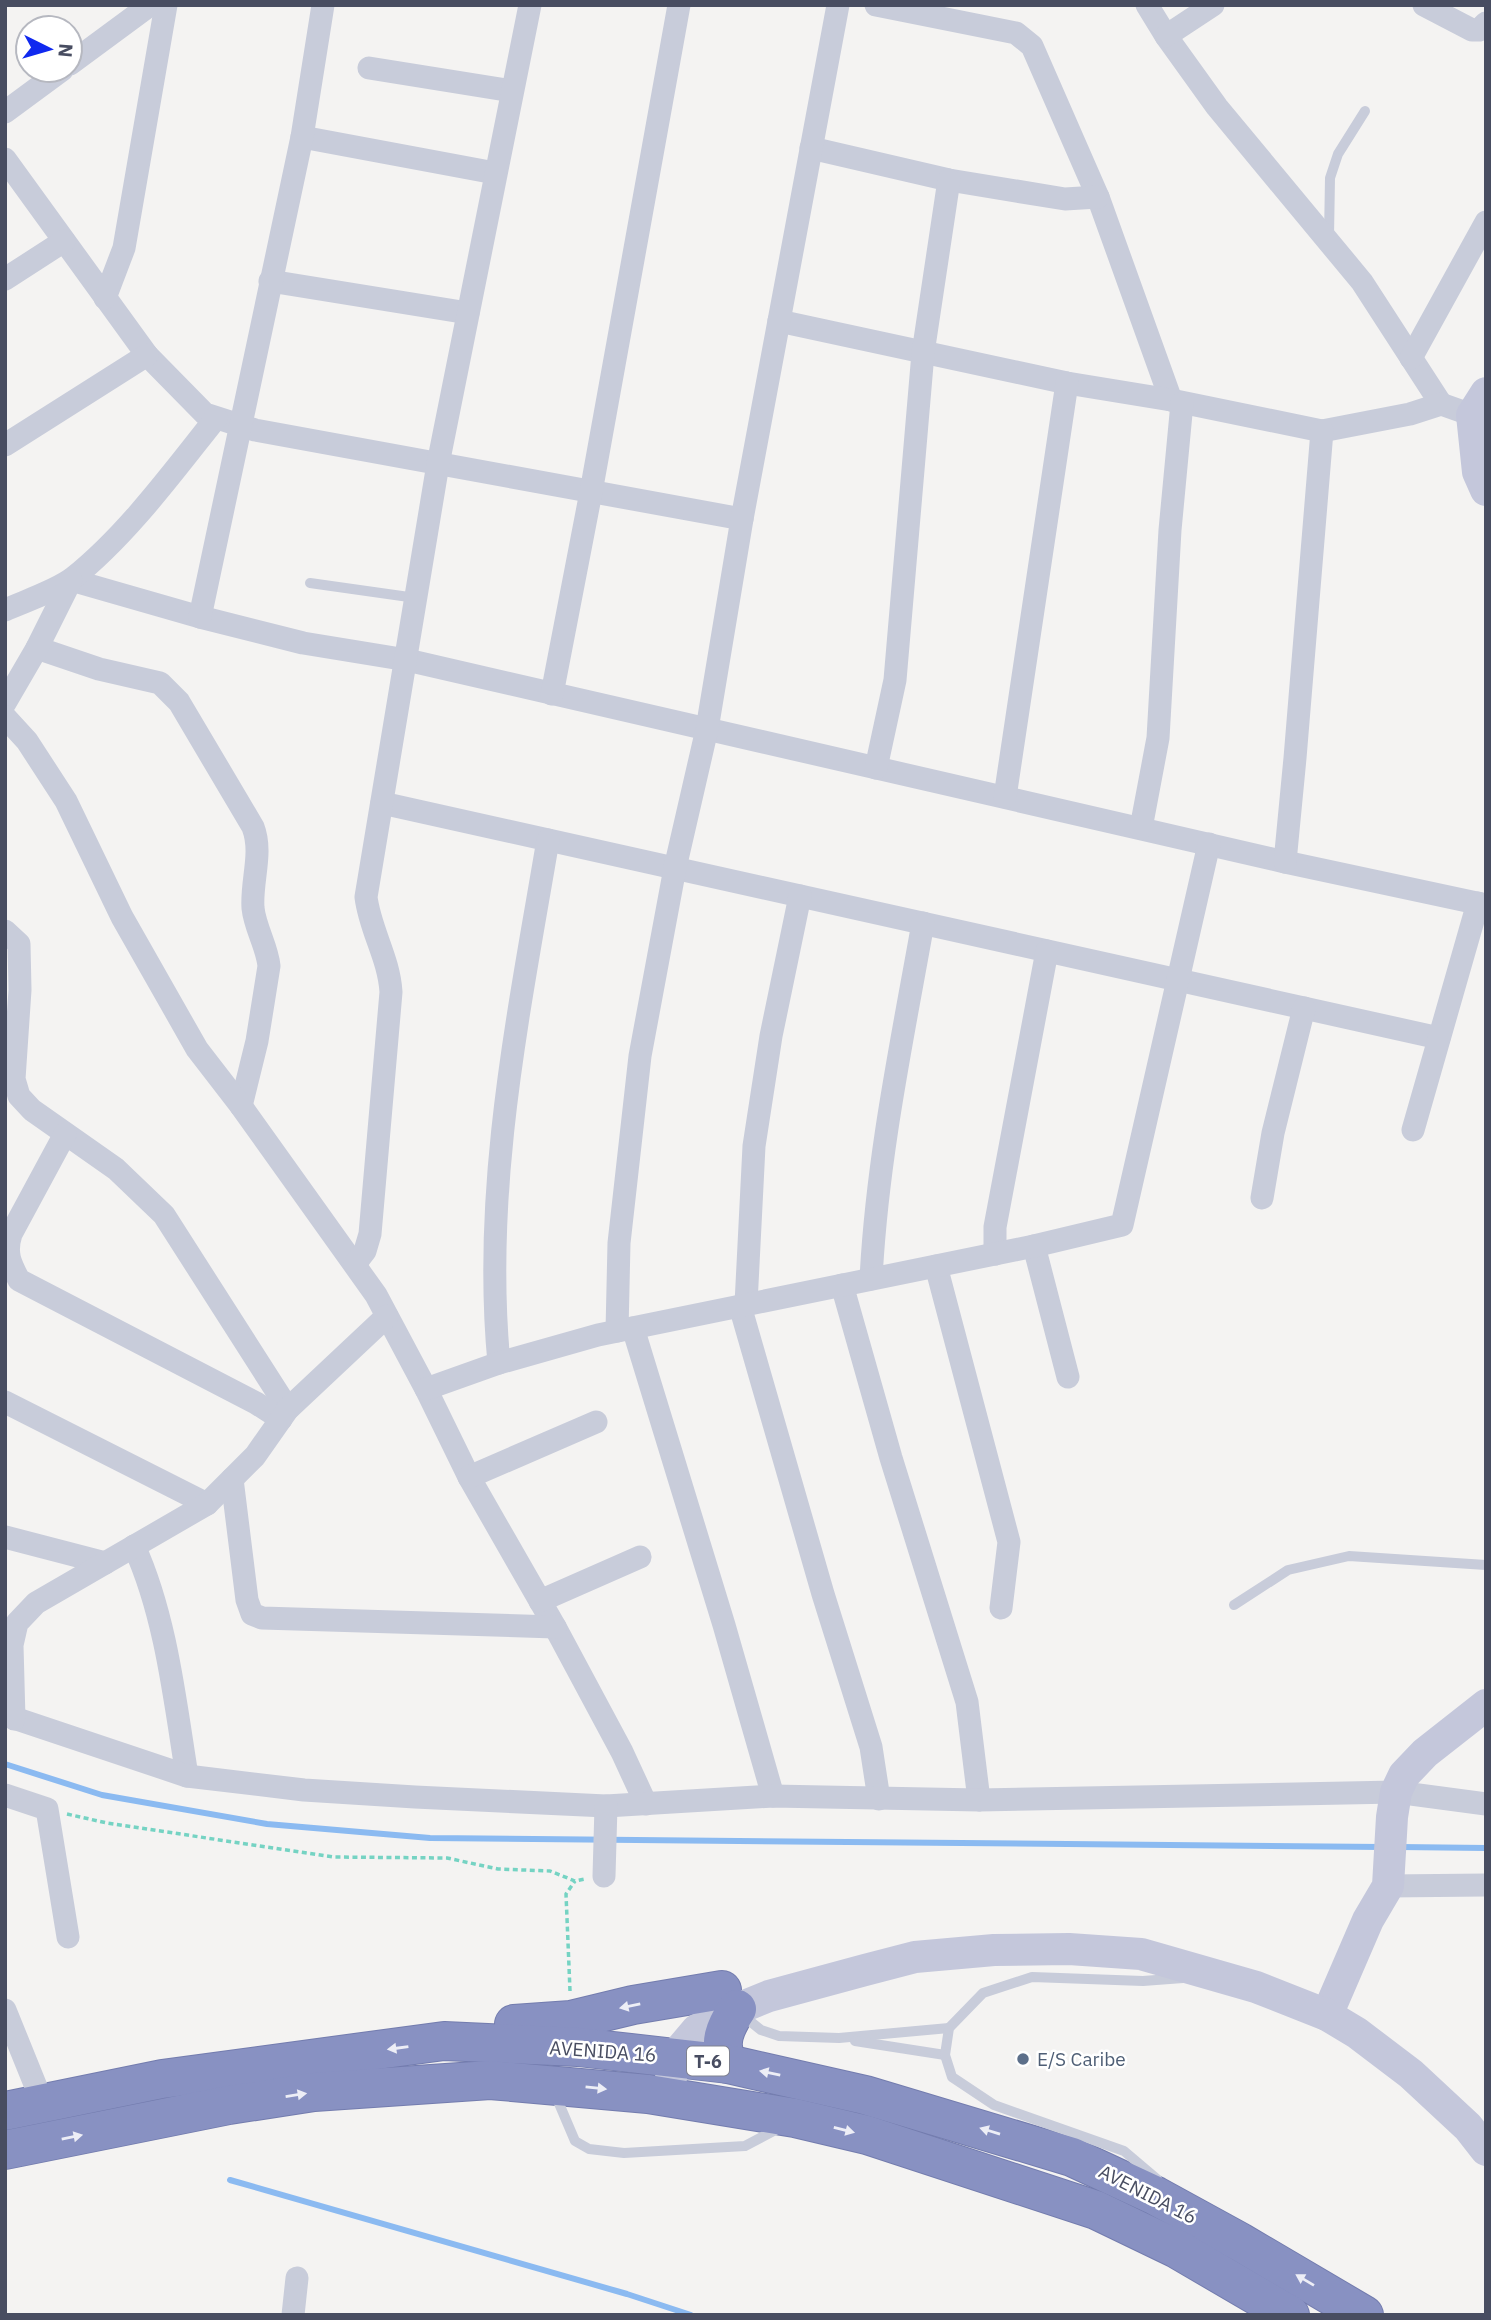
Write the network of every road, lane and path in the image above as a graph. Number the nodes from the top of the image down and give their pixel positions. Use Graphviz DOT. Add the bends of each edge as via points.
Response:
graph roads {
  1 [pos="150,5"];
  2 [pos="166,5"];
  3 [pos="323,5"];
  4 [pos="530,5"];
  5 [pos="679,5"];
  6 [pos="838,5"];
  7 [pos="876,5"];
  8 [pos="1147,5"];
  9 [pos="1213,5"];
  10 [pos="1424,5"];
  11 [pos="1486,23"];
  12 [pos="1166,36"];
  13 [pos="84,54"];
  14 [pos="369,68"];
  15 [pos="43,84"];
  16 [pos="512,91"];
  17 [pos="1365,111"];
  18 [pos="5,112"];
  19 [pos="302,137"];
  20 [pos="811,148"];
  21 [pos="5,159"];
  22 [pos="495,173"];
  23 [pos="949,180"];
  24 [pos="1098,197"];
  25 [pos="1486,222"];
  26 [pos="64,241"];
  27 [pos="1329,243"];
  28 [pos="5,279"];
  29 [pos="270,281"];
  30 [pos="105,298"];
  31 [pos="468,313"];
  32 [pos="779,321"];
  33 [pos="923,353"];
  34 [pos="148,355"];
  35 [pos="1411,358"];
  36 [pos="1067,383"];
  37 [pos="1176,401"];
  38 [pos="1441,404"];
  39 [pos="1479,404"];
  40 [pos="216,418"];
  41 [pos="241,426"];
  42 [pos="1322,430"];
  43 [pos="5,446"];
  44 [pos="438,464"];
  45 [pos="1486,490"];
  46 [pos="591,492"];
  47 [pos="742,519"];
  48 [pos="71,580"];
  49 [pos="310,583"];
  50 [pos="416,598"];
  51 [pos="5,610"];
  52 [pos="200,617"];
  53 [pos="37,648"];
  54 [pos="407,660"];
  55 [pos="552,694"];
  56 [pos="5,703"];
  57 [pos="5,717"];
  58 [pos="707,729"];
  59 [pos="876,768"];
  60 [pos="1005,797"];
  61 [pos="382,803"];
  62 [pos="1141,828"];
  63 [pos="548,840"];
  64 [pos="1209,844"];
  65 [pos="1284,862"];
  66 [pos="675,868"];
  67 [pos="800,896"];
  68 [pos="1482,904"];
  69 [pos="923,923"];
  70 [pos="5,931"];
  71 [pos="1047,951"];
  72 [pos="1178,980"];
  73 [pos="1304,1008"];
  74 [pos="1439,1038"];
  75 [pos="242,1106"];
  76 [pos="1413,1130"];
  77 [pos="65,1133"];
  78 [pos="1262,1198"];
  79 [pos="1034,1246"];
  80 [pos="995,1254"];
  81 [pos="355,1264"];
  82 [pos="936,1266"];
  83 [pos="871,1279"];
  84 [pos="842,1285"];
  85 [pos="743,1305"];
  86 [pos="387,1316"];
  87 [pos="625,1330"];
  88 [pos="499,1363"];
  89 [pos="1068,1377"];
  90 [pos="426,1389"];
  91 [pos="5,1402"];
  92 [pos="285,1414"];
  93 [pos="596,1422"];
  94 [pos="469,1477"];
  95 [pos="232,1479"];
  96 [pos="207,1504"];
  97 [pos="5,1536"];
  98 [pos="134,1546"];
  99 [pos="640,1557"];
  100 [pos="105,1563"];
  101 [pos="1486,1565"];
  102 [pos="540,1601"];
  103 [pos="1234,1605"];
  104 [pos="1000,1608"];
  105 [pos="555,1627"];
  106 [pos="1486,1705"];
  107 [pos="10,1717"];
  108 [pos="187,1776"];
  109 [pos="5,1796"];
  110 [pos="772,1796"];
  111 [pos="879,1799"];
  112 [pos="979,1800"];
  113 [pos="646,1804"];
  114 [pos="1486,1804"];
  115 [pos="1394,1805"];
  116 [pos="607,1806"];
  117 [pos="47,1809"];
  118 [pos="604,1876"];
  119 [pos="1388,1878"];
  120 [pos="575,1881"];
  121 [pos="1486,1885"];
  122 [pos="68,1937"];
  123 [pos="1210,1974"];
  124 [pos="729,2000"];
  125 [pos="5,2010"];
  126 [pos="1327,2015"];
  127 [pos="571,2020"];
  128 [pos="949,2028"];
  129 [pos="839,2038"];
  130 [pos="444,2041"];
  131 [pos="946,2055"];
  132 [pos="664,2056"];
  133 [pos="728,2064"];
  134 [pos="551,2084"];
  135 [pos="658,2096"];
  136 [pos="43,2104"];
  137 [pos="5,2111"];
  138 [pos="795,2118"];
  139 [pos="5,2150"];
  140 [pos="1486,2150"];
  141 [pos="1165,2186"];
  142 [pos="1176,2195"];
  143 [pos="1217,2229"];
  144 [pos="297,2278"];
  145 [pos="293,2315"];
  146 [pos="1290,2315"];
  147 [pos="1364,2315"];
  1 -- 13 [label="street"];
  2 -- 30 [label="street" via="124,248"];
  3 -- 19 [label="street"];
  4 -- 16 [label="street"];
  5 -- 46 [label="street"];
  6 -- 20 [label="street"];
  7 -- 24 [label="street" via="1016,33 1032,46"];
  8 -- 12 [label="street"];
  9 -- 12 [label="street"];
  10 -- 11 [label="street" via="1472,30"];
  12 -- 27 [label="street" via="1217,107"];
  14 -- 16 [label="street"];
  15 -- 18 [label="street"];
  16 -- 22 [label="street"];
  17 -- 27 [label="lane" via="1338,154 1330,178"];
  19 -- 22 [label="street"];
  19 -- 29 [label="street"];
  20 -- 23 [label="street"];
  20 -- 32 [label="street"];
  21 -- 26 [label="street"];
  22 -- 31 [label="street"];
  23 -- 24 [label="street" via="1065,199"];
  23 -- 33 [label="street"];
  24 -- 37 [label="street"];
  25 -- 35 [label="street"];
  26 -- 28 [label="street"];
  26 -- 30 [label="street"];
  27 -- 35 [label="street" via="1362,282"];
  29 -- 31 [label="street"];
  29 -- 41 [label="street"];
  30 -- 34 [label="street"];
  31 -- 44 [label="street"];
  32 -- 33 [label="street"];
  32 -- 47 [label="street"];
  33 -- 36 [label="street"];
  33 -- 59 [label="street" via="895,680"];
  34 -- 40 [label="street" via="205,414"];
  34 -- 43 [label="street"];
  35 -- 38 [label="street"];
  36 -- 37 [label="street"];
  36 -- 60 [label="street"];
  37 -- 42 [label="street"];
  37 -- 62 [label="street" via="1158,737"];
  38 -- 39 [label="street"];
  38 -- 42 [label="street"];
  39 -- 45 [label="street" via="1478,472"];
  40 -- 41 [label="street"];
  40 -- 48 [label="street" via="117,536"];
  41 -- 44 [label="street"];
  41 -- 52 [label="street"];
  42 -- 65 [label="street"];
  44 -- 46 [label="street"];
  44 -- 50 [label="street"];
  46 -- 47 [label="street"];
  46 -- 55 [label="street"];
  47 -- 58 [label="street"];
  48 -- 51 [label="street"];
  48 -- 52 [label="street"];
  48 -- 53 [label="street"];
  49 -- 50 [label="lane"];
  50 -- 54 [label="street"];
  52 -- 54 [label="street" via="303,643"];
  53 -- 56 [label="street"];
  53 -- 75 [label="street" via="160,683 179,702 253,827 258,839 253,908 269,966"];
  54 -- 55 [label="street"];
  54 -- 61 [label="street"];
  55 -- 58 [label="street"];
  57 -- 75 [label="street" via="27,741 66,801 122,917 190,1037"];
  58 -- 59 [label="street"];
  58 -- 66 [label="street"];
  59 -- 60 [label="street"];
  60 -- 62 [label="street"];
  61 -- 63 [label="street"];
  61 -- 81 [label="street" via="366,897 368,916 390,972 391,992 370,1234"];
  62 -- 64 [label="street"];
  63 -- 66 [label="street"];
  63 -- 88 [label="street" via="513,1044 497,1182"];
  64 -- 65 [label="street"];
  64 -- 72 [label="street"];
  65 -- 68 [label="street"];
  66 -- 67 [label="street"];
  66 -- 87 [label="street" via="639,1056 620,1243"];
  67 -- 69 [label="street"];
  67 -- 85 [label="street" via="754,1146"];
  68 -- 74 [label="street"];
  69 -- 71 [label="street"];
  69 -- 83 [label="street" via="885,1135"];
  70 -- 77 [label="street" via="19,944 14,1079 19,1096"];
  71 -- 72 [label="street"];
  71 -- 80 [label="street" via="995,1227"];
  72 -- 73 [label="street"];
  72 -- 79 [label="street" via="1122,1225"];
  73 -- 74 [label="street"];
  73 -- 78 [label="street"];
  74 -- 76 [label="street"];
  75 -- 81 [label="street"];
  77 -- 92 [label="street" via="116,1169 164,1215"];
  77 -- 92 [label="street" via="10,1234 8,1260 19,1280 257,1404"];
  79 -- 80 [label="street"];
  79 -- 89 [label="street"];
  80 -- 82 [label="street"];
  81 -- 86 [label="street"];
  82 -- 83 [label="street"];
  82 -- 104 [label="street" via="1009,1542"];
  83 -- 84 [label="street"];
  84 -- 85 [label="street"];
  84 -- 112 [label="street" via="967,1702"];
  85 -- 87 [label="street"];
  85 -- 111 [label="street" via="823,1594 871,1747"];
  86 -- 90 [label="street"];
  86 -- 92 [label="street"];
  87 -- 88 [label="street"];
  87 -- 110 [label="street" via="716,1599"];
  88 -- 90 [label="street"];
  90 -- 94 [label="street"];
  91 -- 96 [label="street"];
  92 -- 95 [label="street"];
  93 -- 94 [label="street"];
  94 -- 102 [label="street"];
  95 -- 96 [label="street"];
  95 -- 105 [label="street" via="252,1614 262,1618"];
  96 -- 98 [label="street"];
  97 -- 100 [label="street"];
  98 -- 100 [label="street"];
  98 -- 108 [label="street" via="146,1573 169,1669"];
  99 -- 102 [label="street"];
  100 -- 107 [label="street" via="36,1603 17,1623"];
  101 -- 103 [label="lane" via="1349,1556 1288,1570"];
  102 -- 105 [label="street"];
  105 -- 113 [label="street"];
  106 -- 115 [label="street" via="1404,1775"];
  107 -- 108 [label="street"];
  108 -- 116 [label="street" via="304,1790"];
  109 -- 117 [label="street"];
  110 -- 111 [label="street"];
  110 -- 113 [label="street"];
  111 -- 112 [label="street"];
  112 -- 115 [label="street"];
  113 -- 116 [label="street"];
  114 -- 115 [label="street"];
  115 -- 119 [label="street"];
  116 -- 118 [label="street"];
  117 -- 120 [label="path" via="107,1823 333,1857 447,1858 498,1868 550,1871"];
  117 -- 122 [label="street"];
  118 -- 120 [label="path"];
  119 -- 121 [label="street"];
  119 -- 126 [label="street"];
  120 -- 127 [label="path" via="566,1894"];
  123 -- 124 [label="street" via="1141,1954 994,1950 915,1957 769,1996"];
  123 -- 126 [label="street"];
  123 -- 128 [label="lane" via="1143,1981 1032,1977 983,1993"];
  124 -- 127 [label="highway, T-6, one-way" via="633,2005"];
  124 -- 129 [label="lane" via="761,2030 779,2036"];
  124 -- 132 [label="street"];
  124 -- 133 [label="highway" via="723,2056"];
  125 -- 136 [label="street"];
  126 -- 140 [label="street" via="1411,2074"];
  127 -- 130 [label="highway, T-6" via="481,2027"];
  128 -- 129 [label="lane"];
  128 -- 131 [label="lane"];
  129 -- 131 [label="lane"];
  130 -- 132 [label="highway, AVENIDA 16 / T-6"];
  130 -- 136 [label="highway, AVENIDA 16 / T-6, one-way" via="162,2079"];
  131 -- 141 [label="lane" via="952,2077 994,2105 1124,2151"];
  132 -- 133 [label="highway, AVENIDA 16 / T-6"];
  132 -- 135 [label="street"];
  143 -- 133 [label="highway, AVENIDA 16 / T-6, one-way" via="1072,2157 865,2095"];
  134 -- 135 [label="highway, AVENIDA 16 / T-6, one-way"];
  134 -- 138 [label="lane" via="575,2141 589,2149 624,2153 745,2146"];
  139 -- 134 [label="highway, AVENIDA 16 / T-6, one-way" via="314,2092 490,2080"];
  135 -- 138 [label="highway, AVENIDA 16 / T-6"];
  136 -- 137 [label="highway, AVENIDA 16 / T-6"];
  138 -- 146 [label="highway, AVENIDA 16 / T-6, one-way" via="867,2135 1096,2210 1177,2249"];
  142 -- 143 [label="lane"];
  147 -- 143 [label="highway, AVENIDA 16 / T-6, one-way"];
  144 -- 145 [label="street"];
}
